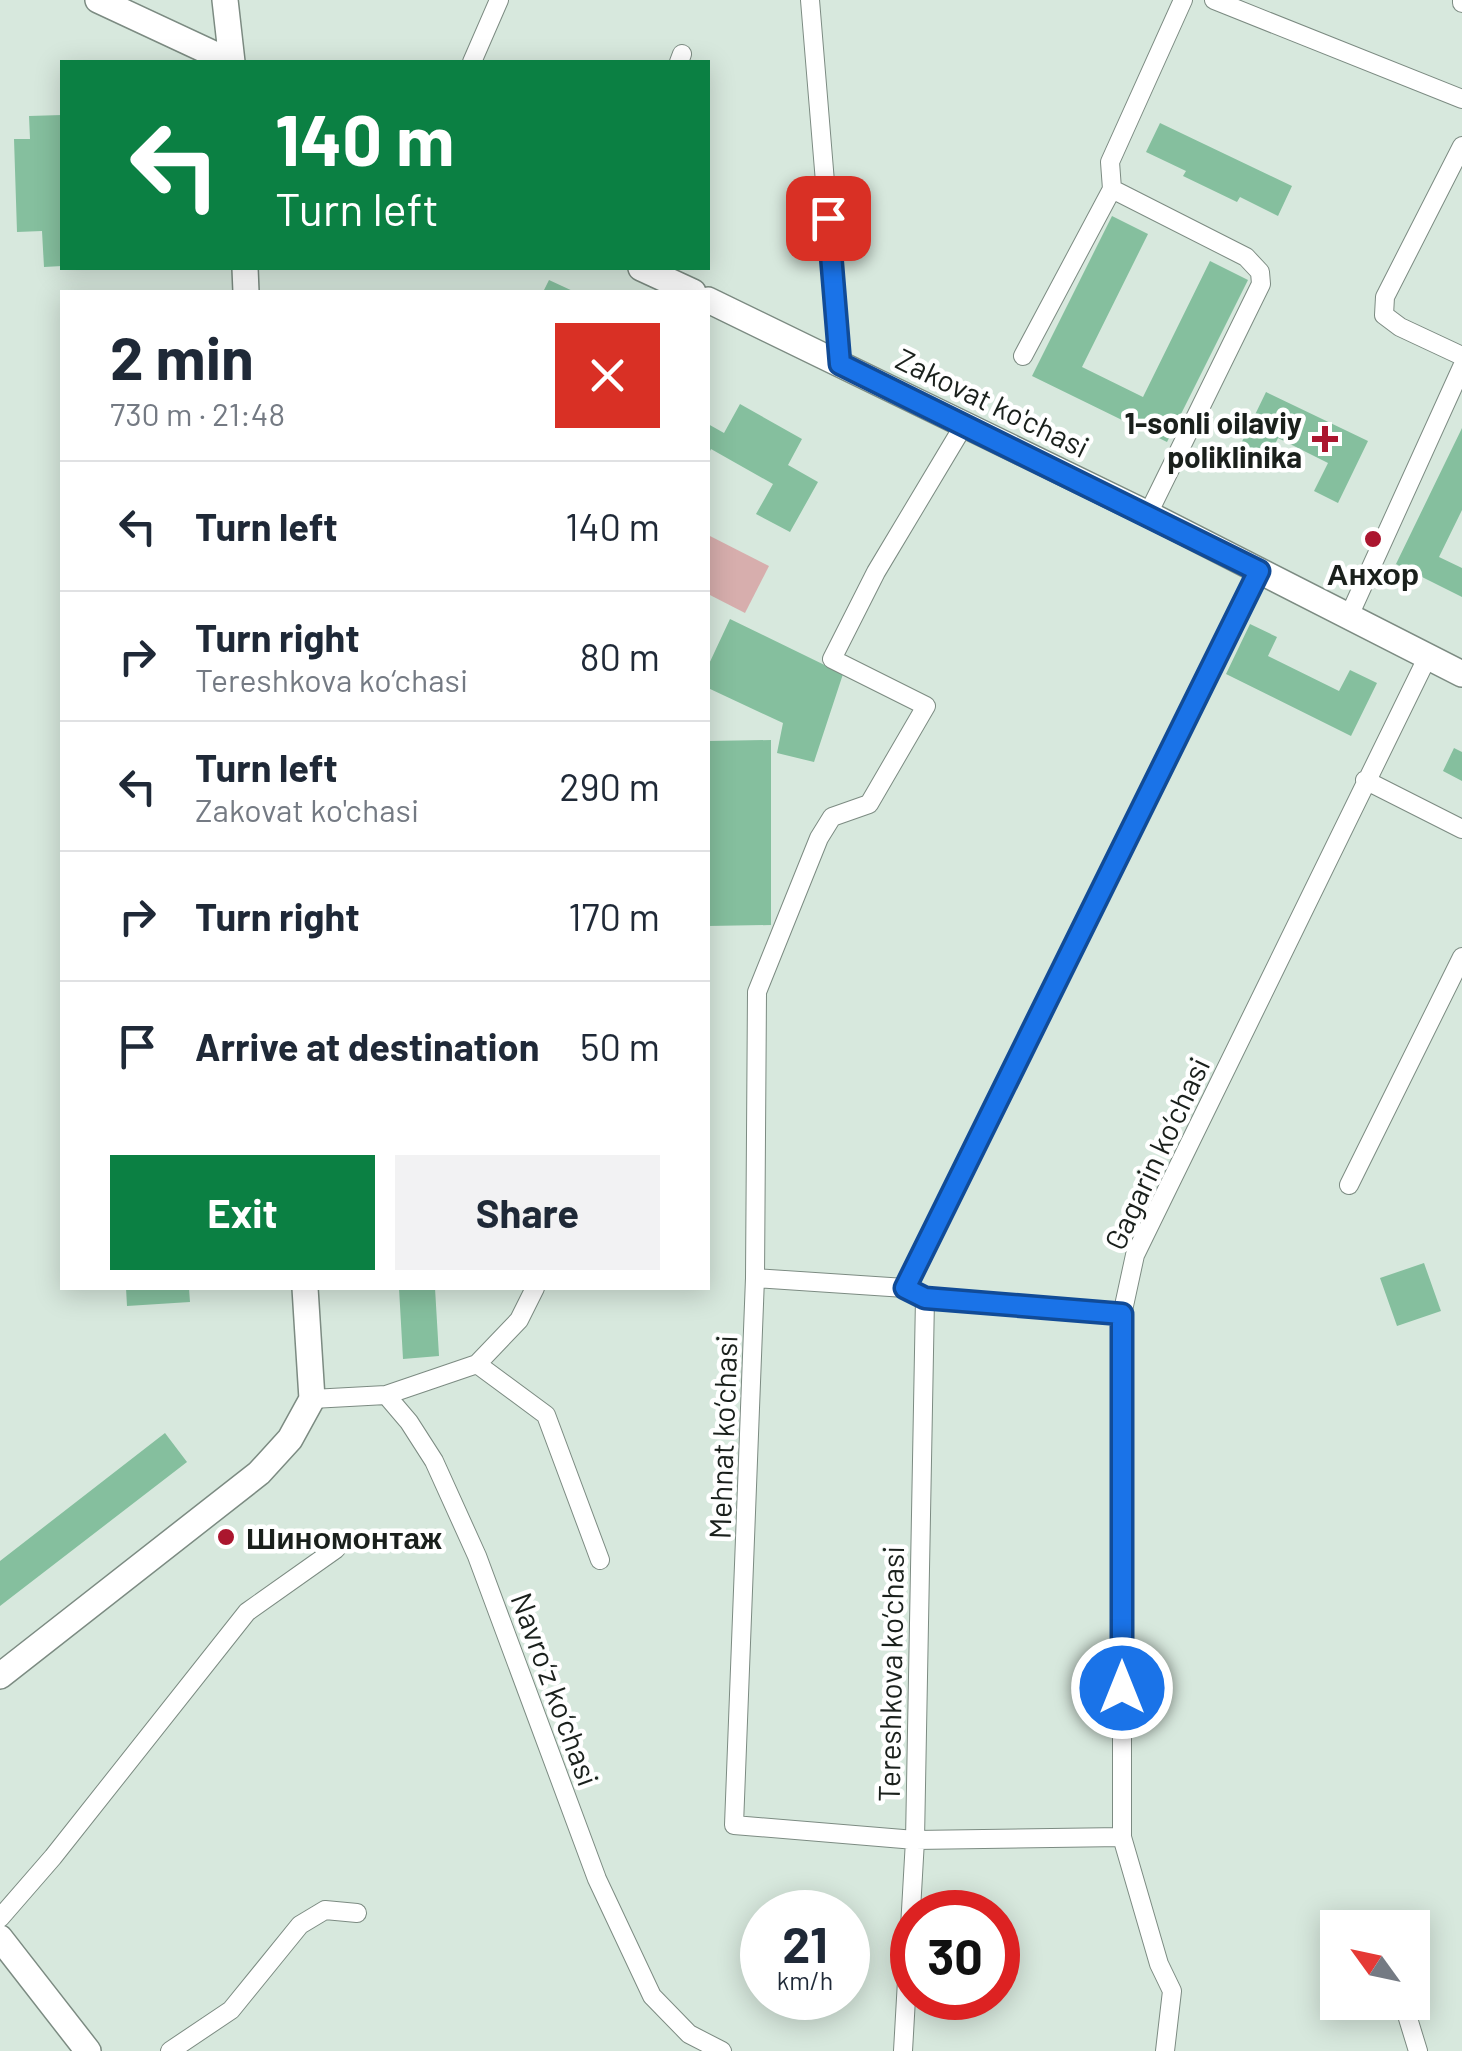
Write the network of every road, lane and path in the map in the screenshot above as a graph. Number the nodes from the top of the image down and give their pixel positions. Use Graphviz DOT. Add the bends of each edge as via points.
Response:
graph roads {
  1 [pos="98,0"];
  2 [pos="225,0"];
  3 [pos="498,0"];
  4 [pos="810,0"];
  5 [pos="1183,0"];
  6 [pos="1214,0"];
  7 [pos="227,60"];
  8 [pos="231,60"];
  9 [pos="473,60"];
  10 [pos="1462,99"];
  11 [pos="1462,146"];
  12 [pos="1112,189"];
  13 [pos="645,270"];
  14 [pos="689,290"];
  15 [pos="710,301"];
  16 [pos="1023,356"];
  17 [pos="1462,356"];
  18 [pos="840,364"];
  19 [pos="1462,367"];
  20 [pos="964,425"];
  21 [pos="1148,514"];
  22 [pos="1259,571"];
  23 [pos="1349,616"];
  24 [pos="1428,656"];
  25 [pos="1462,674"];
  26 [pos="1365,780"];
  27 [pos="1462,829"];
  28 [pos="1462,957"];
  29 [pos="1349,1185"];
  30 [pos="755,1278"];
  31 [pos="905,1288"];
  32 [pos="305,1290"];
  33 [pos="534,1290"];
  34 [pos="925,1298"];
  35 [pos="1122,1314"];
  36 [pos="477,1364"];
  37 [pos="386,1395"];
  38 [pos="312,1399"];
  39 [pos="336,1549"];
  40 [pos="600,1560"];
  41 [pos="0,1676"];
  42 [pos="1122,1837"];
  43 [pos="914,1840"];
  44 [pos="357,1913"];
  45 [pos="0,1918"];
  46 [pos="0,1938"];
  47 [pos="1409,2020"];
  48 [pos="88,2051"];
  49 [pos="170,2051"];
  50 [pos="722,2051"];
  51 [pos="903,2051"];
  52 [pos="1164,2051"];
  53 [pos="1418,2051"];
  1 -- 7 [label="main road"];
  2 -- 8 [label="main road"];
  3 -- 9 [label="street"];
  4 -- 18 [label="street"];
  5 -- 12 [label="street" via="1110,162"];
  6 -- 10 [label="street"];
  11 -- 17 [label="street" via="1385,297 1384,316"];
  12 -- 16 [label="street"];
  12 -- 21 [label="street" via="1246,257 1260,272 1261,284"];
  13 -- 14 [label="main road"];
  15 -- 18 [label="main road, Zakovat ko'chasi"];
  18 -- 20 [label="main road, Zakovat ko'chasi"];
  19 -- 23 [label="street"];
  20 -- 21 [label="main road, Zakovat ko'chasi"];
  20 -- 30 [label="street, Mehnat ko‘chasi" via="832,658 926,706 869,804 832,817 757,992"];
  21 -- 22 [label="main road, Zakovat ko'chasi"];
  22 -- 23 [label="main road, Zakovat ko'chasi"];
  22 -- 31 [label="street"];
  23 -- 24 [label="main road, Zakovat ko'chasi"];
  24 -- 25 [label="main road, Zakovat ko'chasi"];
  24 -- 26 [label="street, Gagarin ko‘chasi"];
  26 -- 27 [label="street"];
  26 -- 35 [label="street, Gagarin ko‘chasi" via="1135,1255"];
  28 -- 29 [label="street"];
  30 -- 31 [label="street"];
  30 -- 43 [label="street, Mehnat ko‘chasi" via="734,1825"];
  31 -- 34 [label="street"];
  32 -- 38 [label="main road"];
  33 -- 36 [label="street" via="519,1320"];
  34 -- 35 [label="street"];
  34 -- 43 [label="street, Tereshkova ko‘chasi"];
  35 -- 42 [label="street, Gagarin ko‘chasi"];
  36 -- 37 [label="street"];
  36 -- 40 [label="street" via="546,1415"];
  37 -- 38 [label="street"];
  37 -- 50 [label="street, Navro‘z ko‘chasi" via="434,1461 477,1556 596,1878 652,1996 688,2034"];
  38 -- 41 [label="main road" via="260,1473"];
  39 -- 45 [label="street" via="247,1612"];
  42 -- 43 [label="street"];
  42 -- 52 [label="street, Gagarin ko‘chasi" via="1172,1991"];
  43 -- 51 [label="street, Tereshkova ko‘chasi"];
  44 -- 49 [label="street" via="326,1910 300,1925 232,2010"];
  46 -- 48 [label="main road"];
  47 -- 53 [label="street"];
}
